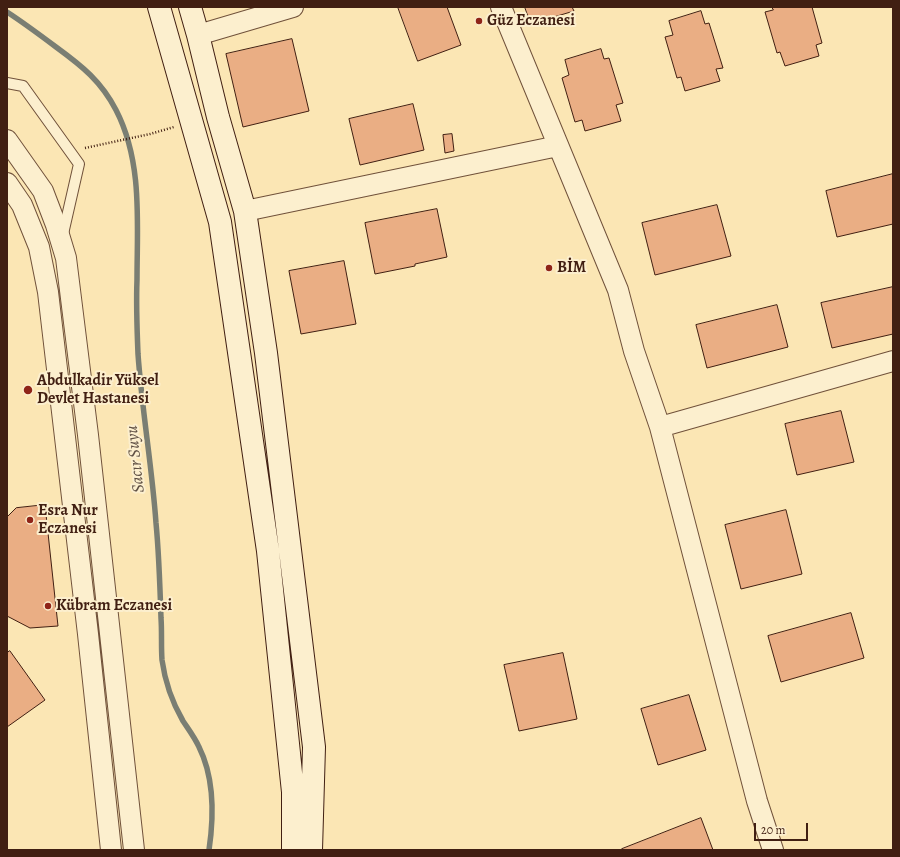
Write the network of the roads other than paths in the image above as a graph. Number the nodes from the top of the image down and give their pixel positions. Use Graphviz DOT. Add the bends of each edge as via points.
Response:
graph roads {
  1 [pos="159,7"];
  2 [pos="190,7"];
  3 [pos="293,7"];
  4 [pos="501,7"];
  5 [pos="198,35"];
  6 [pos="7,83"];
  7 [pos="558,146"];
  8 [pos="10,149"];
  9 [pos="7,183"];
  10 [pos="244,211"];
  11 [pos="61,241"];
  12 [pos="893,361"];
  13 [pos="660,427"];
  14 [pos="111,850"];
  15 [pos="134,850"];
  16 [pos="293,850"];
  17 [pos="311,850"];
  18 [pos="773,850"];
  1 -- 16 [label="street" via="220,222 268,551 293,792"];
  2 -- 5 [label="street"];
  3 -- 5 [label="street"];
  4 -- 7 [label="street"];
  5 -- 10 [label="street"];
  6 -- 11 [label="lane" via="23,86 79,164"];
  7 -- 10 [label="street"];
  7 -- 13 [label="street" via="618,290 634,351"];
  8 -- 11 [label="street" via="43,191"];
  9 -- 14 [label="street" via="22,206 39,247 48,292"];
  10 -- 17 [label="street" via="266,353 314,748"];
  11 -- 15 [label="street" via="66,258 87,427"];
  12 -- 13 [label="street"];
  13 -- 18 [label="street" via="757,801"];
}
